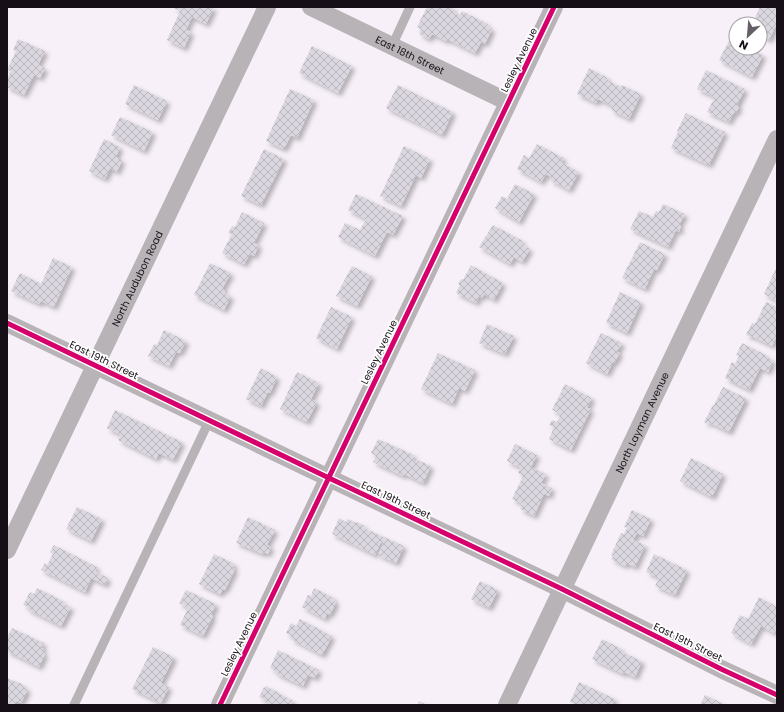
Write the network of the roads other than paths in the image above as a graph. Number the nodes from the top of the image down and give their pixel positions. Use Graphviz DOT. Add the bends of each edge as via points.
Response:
graph roads {
  1 [pos="266,7"];
  2 [pos="311,7"];
  3 [pos="410,7"];
  4 [pos="554,7"];
  5 [pos="392,46"];
  6 [pos="508,102"];
  7 [pos="777,139"];
  8 [pos="7,323"];
  9 [pos="95,366"];
  10 [pos="209,421"];
  11 [pos="329,478"];
  12 [pos="7,550"];
  13 [pos="562,589"];
  14 [pos="777,695"];
  15 [pos="74,705"];
  16 [pos="220,705"];
  17 [pos="506,705"];
  1 -- 9 [label="street, North Audubon Road"];
  2 -- 5 [label="street, East 18th Street"];
  3 -- 5 [label="lane"];
  4 -- 6 [label="street, Lesley Avenue"];
  5 -- 6 [label="street, East 18th Street"];
  6 -- 11 [label="street, Lesley Avenue"];
  7 -- 13 [label="street, North Layman Avenue"];
  8 -- 9 [label="street, East 19th Street"];
  9 -- 10 [label="street, East 19th Street"];
  9 -- 12 [label="street, North Audubon Road"];
  10 -- 11 [label="street, East 19th Street"];
  10 -- 15 [label="lane"];
  11 -- 13 [label="street, East 19th Street"];
  11 -- 16 [label="street, Lesley Avenue"];
  13 -- 14 [label="street, East 19th Street"];
  13 -- 17 [label="street, North Layman Avenue"];
}
